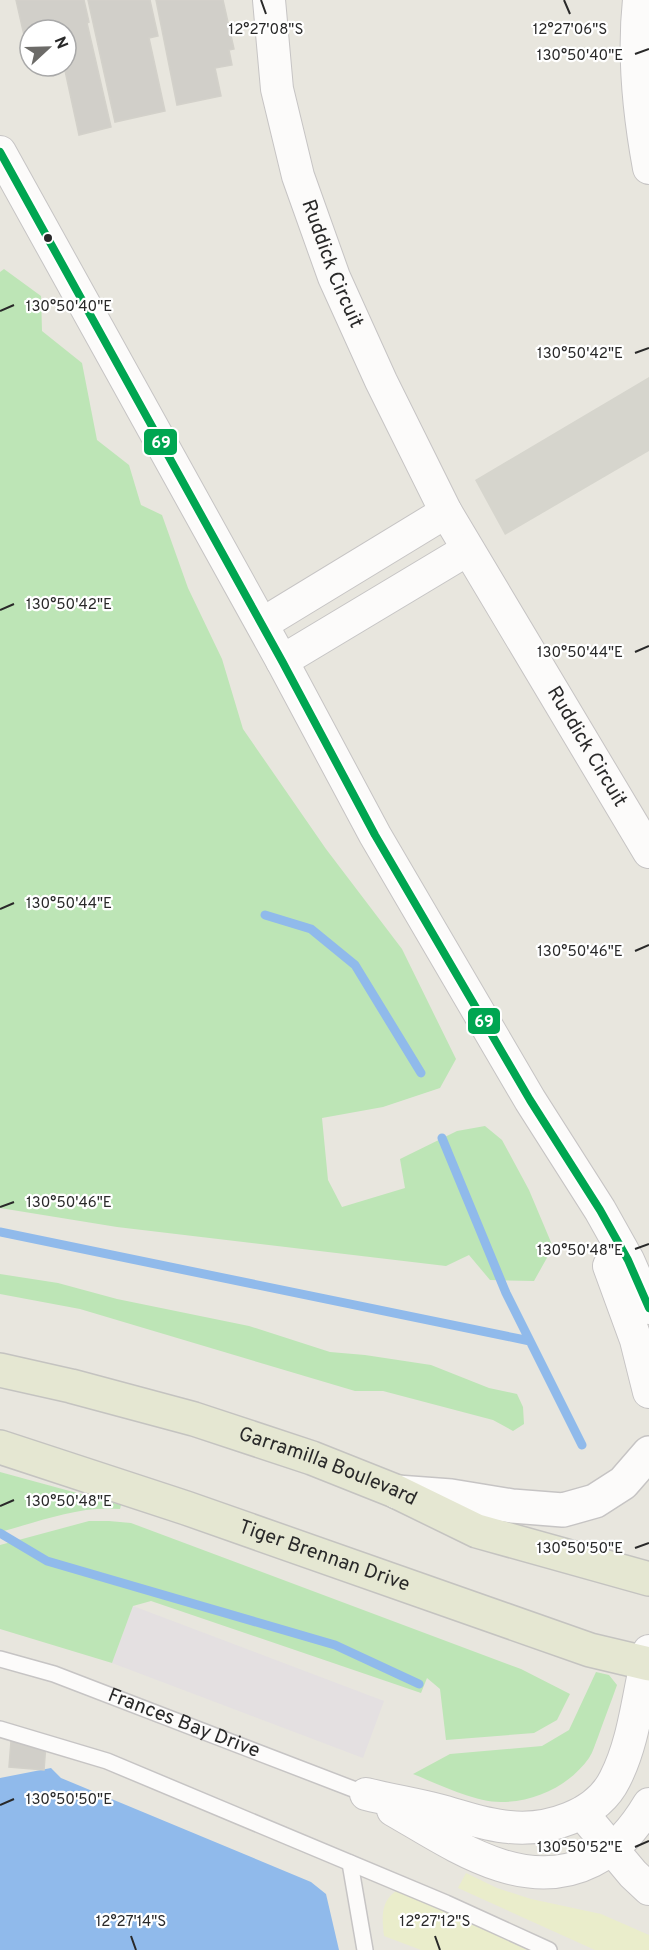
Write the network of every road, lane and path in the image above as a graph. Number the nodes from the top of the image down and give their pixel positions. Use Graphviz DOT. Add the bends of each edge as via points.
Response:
graph roads {
  1 [pos="269,0"];
  2 [pos="639,0"];
  3 [pos="0,152"];
  4 [pos="649,168"];
  5 [pos="446,512"];
  6 [pos="467,549"];
  7 [pos="262,624"];
  8 [pos="282,661"];
  9 [pos="649,852"];
  10 [pos="571,1164"];
  11 [pos="649,1308"];
  12 [pos="0,1370"];
  13 [pos="649,1392"];
  14 [pos="0,1447"];
  15 [pos="649,1453"];
  16 [pos="395,1491"];
  17 [pos="649,1579"];
  18 [pos="0,1659"];
  19 [pos="648,1659"];
  20 [pos="0,1729"];
  21 [pos="366,1794"];
  22 [pos="649,1804"];
  23 [pos="582,1813"];
  24 [pos="612,1850"];
  25 [pos="350,1863"];
  26 [pos="649,1888"];
  27 [pos="365,1950"];
  28 [pos="549,1950"];
  1 -- 5 [label="street, Ruddick Circuit" via="278,89 298,176 334,277"];
  2 -- 4 [label="street" via="638,71"];
  3 -- 7 [label="street"];
  5 -- 6 [label="street, Ruddick Circuit"];
  5 -- 7 [label="street"];
  6 -- 8 [label="street"];
  6 -- 9 [label="street, Ruddick Circuit"];
  7 -- 8 [label="street"];
  8 -- 10 [label="street" via="375,835"];
  10 -- 11 [label="street" via="628,1260"];
  10 -- 13 [label="street" via="636,1340"];
  12 -- 16 [label="main road, Garramilla Boulevard" via="194,1419 312,1458"];
  14 -- 19 [label="main road, Tiger Brennan Drive" via="590,1650"];
  15 -- 16 [label="street" via="623,1483 595,1501 563,1510"];
  16 -- 17 [label="main road, Garramilla Boulevard" via="477,1531"];
  18 -- 21 [label="lane, Frances Bay Drive" via="54,1674"];
  19 -- 23 [label="street" via="615,1779 601,1798"];
  20 -- 25 [label="lane" via="107,1761"];
  21 -- 23 [label="street, Frances Bay Drive" via="510,1828 549,1824"];
  21 -- 24 [label="street, Frances Bay Drive" via="468,1852 522,1871 570,1870"];
  22 -- 24 [label="street, Frances Bay Drive" via="627,1837"];
  23 -- 24 [label="street"];
  24 -- 26 [label="street"];
  25 -- 27 [label="lane"];
  25 -- 28 [label="lane"];
}
